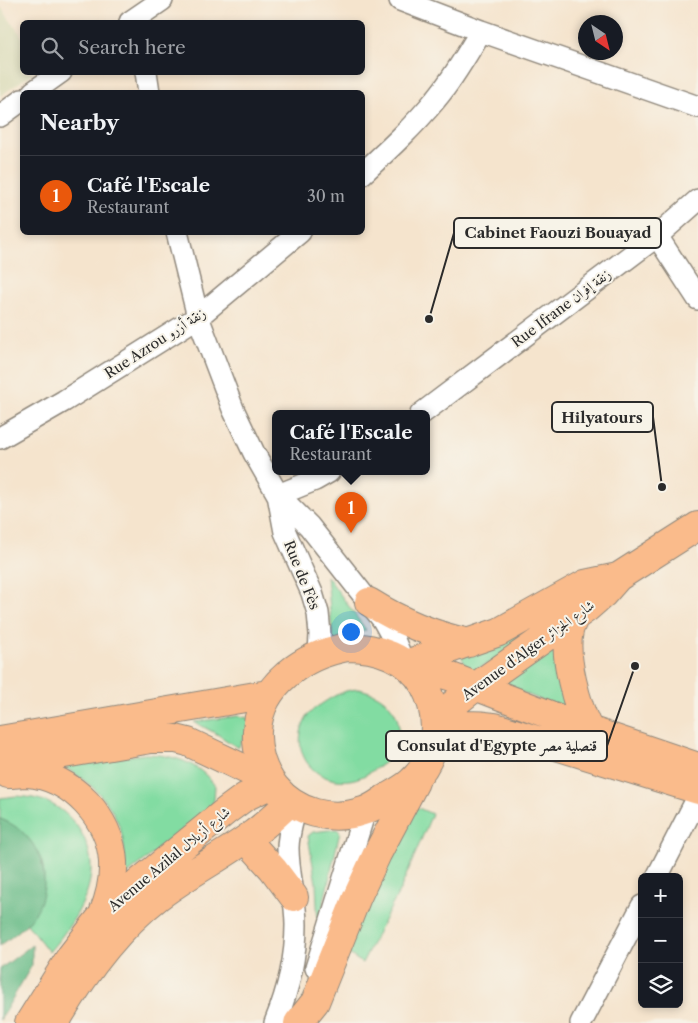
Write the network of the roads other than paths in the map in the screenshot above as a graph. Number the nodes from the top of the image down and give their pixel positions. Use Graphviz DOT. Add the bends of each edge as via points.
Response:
graph roads {
  1 [pos="162,0"];
  2 [pos="400,0"];
  3 [pos="134,16"];
  4 [pos="481,31"];
  5 [pos="57,75"];
  6 [pos="146,75"];
  7 [pos="36,90"];
  8 [pos="149,90"];
  9 [pos="20,101"];
  10 [pos="698,107"];
  11 [pos="0,116"];
  12 [pos="365,171"];
  13 [pos="698,200"];
  14 [pos="178,235"];
  15 [pos="296,235"];
  16 [pos="657,236"];
  17 [pos="698,299"];
  18 [pos="198,317"];
  19 [pos="426,410"];
  20 [pos="0,438"];
  21 [pos="324,475"];
  22 [pos="278,496"];
  23 [pos="698,526"];
  24 [pos="618,576"];
  25 [pos="369,602"];
  26 [pos="575,616"];
  27 [pos="469,643"];
  28 [pos="319,656"];
  29 [pos="407,666"];
  30 [pos="475,687"];
  31 [pos="268,694"];
  32 [pos="435,724"];
  33 [pos="589,730"];
  34 [pos="0,740"];
  35 [pos="0,765"];
  36 [pos="698,767"];
  37 [pos="421,772"];
  38 [pos="0,773"];
  39 [pos="698,790"];
  40 [pos="282,793"];
  41 [pos="698,797"];
  42 [pos="365,811"];
  43 [pos="246,839"];
  44 [pos="659,873"];
  45 [pos="294,897"];
  46 [pos="638,914"];
  47 [pos="102,916"];
  48 [pos="288,1021"];
  49 [pos="29,1023"];
  50 [pos="55,1023"];
  51 [pos="581,1023"];
  1 -- 3 [label="street"];
  2 -- 4 [label="street"];
  4 -- 10 [label="street"];
  4 -- 12 [label="street" via="437,98"];
  5 -- 7 [label="street"];
  6 -- 8 [label="street"];
  9 -- 11 [label="street"];
  13 -- 16 [label="street, Rue Ifrane زنقة إفران"];
  14 -- 18 [label="street"];
  15 -- 18 [label="street, Rue Azrou زنقة أزرو"];
  16 -- 17 [label="street"];
  16 -- 19 [label="street, Rue Ifrane زنقة إفران"];
  18 -- 20 [label="street, Rue Azrou زنقة أزرو"];
  18 -- 22 [label="street" via="232,409"];
  21 -- 22 [label="street"];
  22 -- 25 [label="street" via="309,526"];
  22 -- 28 [label="street, Rue de Fès" via="285,532 318,613"];
  23 -- 24 [label="main road, Avenue d'Alger شارع الجزائر"];
  24 -- 26 [label="main road, Avenue d'Alger شارع الجزائر" via="595,602"];
  24 -- 27 [label="main road, Avenue d'Alger شارع الجزائر" via="586,584 499,632"];
  25 -- 27 [label="main road" via="414,626 447,639"];
  25 -- 29 [label="street" via="387,627"];
  26 -- 30 [label="main road, Avenue d'Alger شارع الجزائر"];
  26 -- 33 [label="main road" via="569,631 568,649 574,691"];
  27 -- 29 [label="main road, Avenue d'Alger شارع الجزائر"];
  28 -- 29 [label="main road" via="333,650 362,647 376,650"];
  28 -- 31 [label="main road" via="294,669"];
  29 -- 30 [label="main road"];
  29 -- 32 [label="main road" via="429,694"];
  30 -- 32 [label="main road, Avenue d'Alger شارع الجزائر"];
  30 -- 33 [label="main road"];
  31 -- 34 [label="main road"];
  31 -- 40 [label="main road" via="258,718 257,745 262,764"];
  32 -- 37 [label="main road" via="432,751"];
  32 -- 39 [label="main road" via="494,727"];
  33 -- 36 [label="main road"];
  35 -- 40 [label="main road" via="151,739 176,739 202,747"];
  37 -- 42 [label="main road" via="404,788"];
  37 -- 48 [label="main road" via="376,854 315,1002"];
  38 -- 47 [label="main road" via="46,777 64,785 92,809 110,842 113,861 110,898"];
  40 -- 42 [label="main road" via="319,815 350,815"];
  40 -- 43 [label="main road, Avenue Azilal شارع أزيلال"];
  40 -- 45 [label="street" via="291,827 288,849"];
  40 -- 47 [label="main road, Avenue Azilal شارع أزيلال" via="245,798 132,888"];
  41 -- 44 [label="street"];
  42 -- 48 [label="street" via="319,958"];
  43 -- 45 [label="main road"];
  43 -- 50 [label="main road, Avenue Azilal شارع أزيلال" via="156,898 127,925 76,986"];
  45 -- 48 [label="street" via="296,925 288,986"];
  46 -- 51 [label="street"];
  47 -- 49 [label="main road, Avenue Azilal شارع أزيلال" via="71,956"];
}
